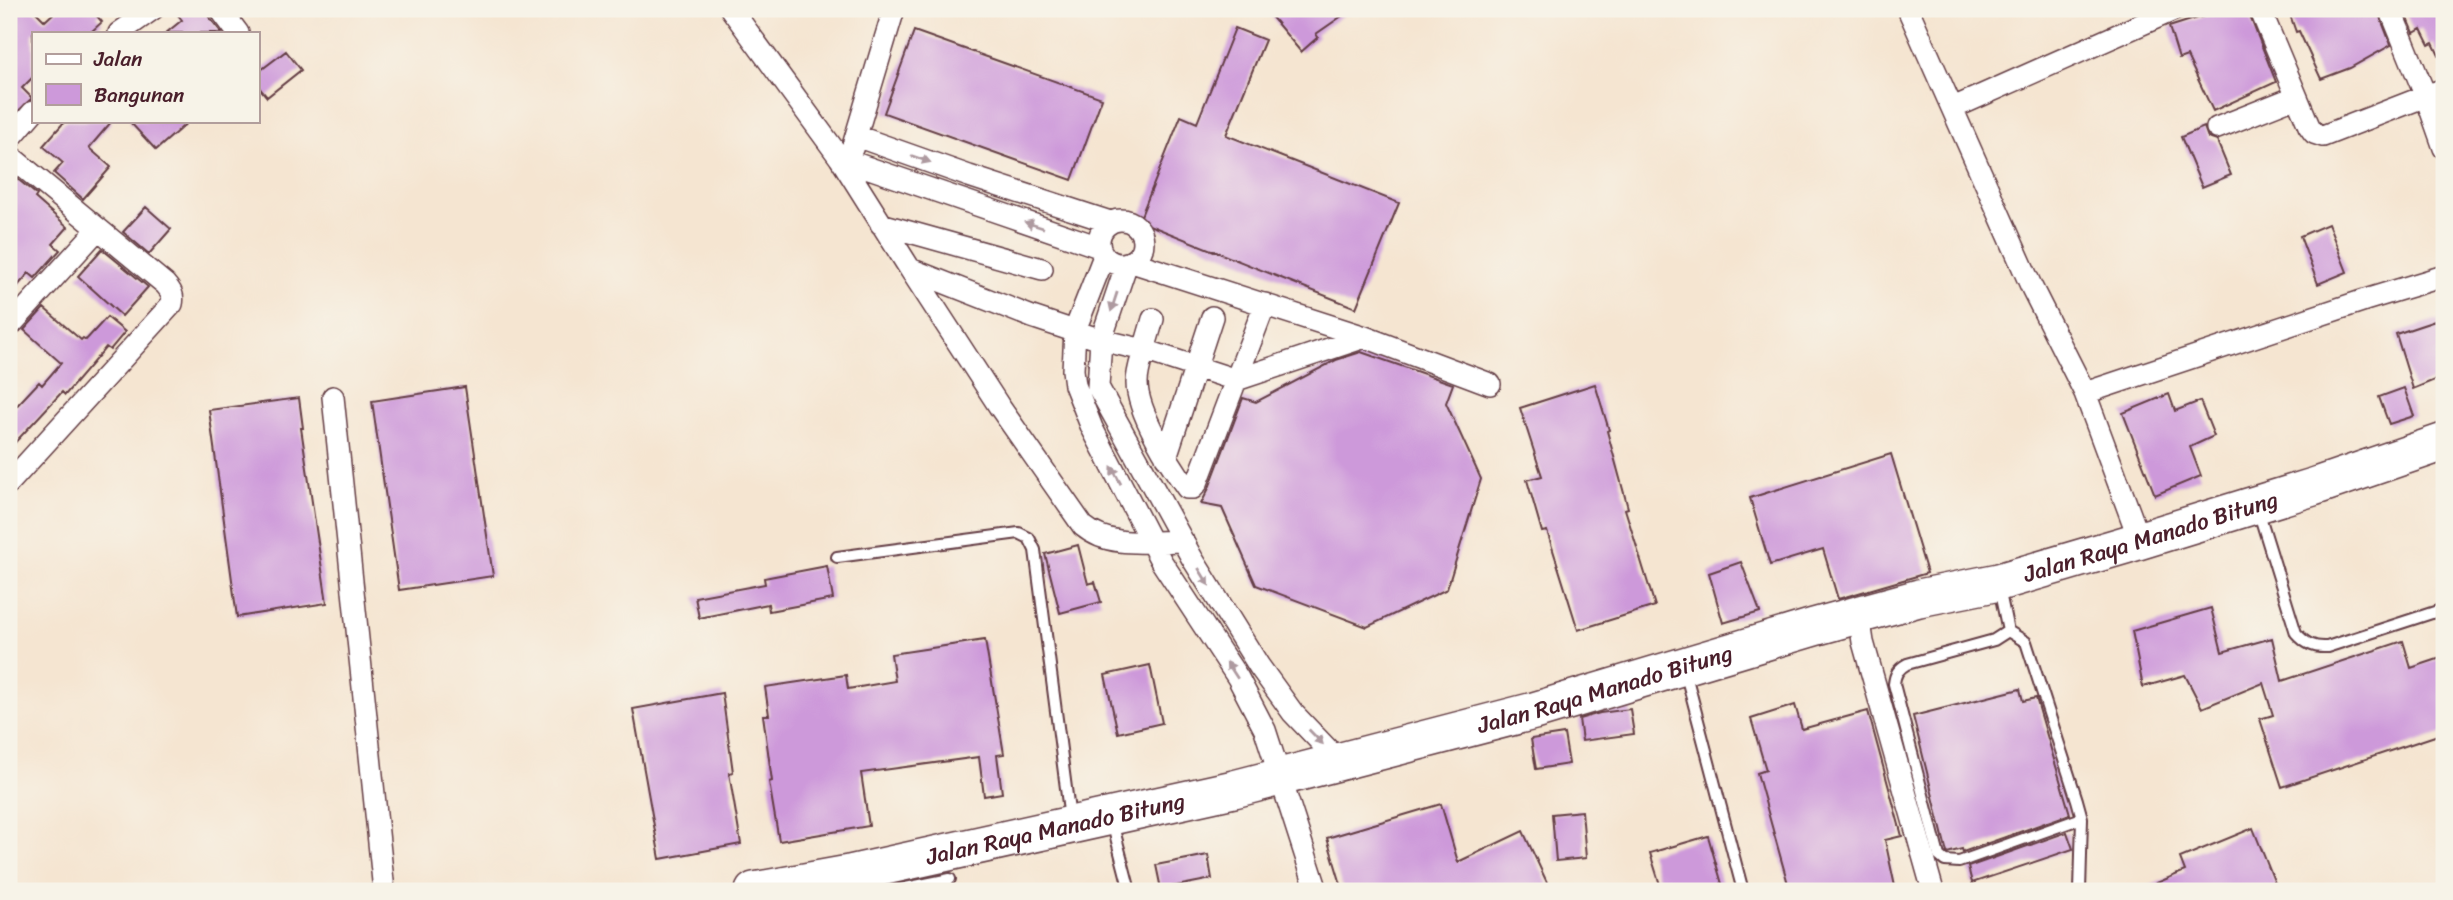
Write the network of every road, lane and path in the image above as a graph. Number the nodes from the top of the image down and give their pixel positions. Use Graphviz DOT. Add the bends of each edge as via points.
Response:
graph roads {
  1 [pos="153,9"];
  2 [pos="220,9"];
  3 [pos="731,9"];
  4 [pos="894,9"];
  5 [pos="1908,9"];
  6 [pos="2176,9"];
  7 [pos="2260,9"];
  8 [pos="2390,9"];
  9 [pos="120,32"];
  10 [pos="237,32"];
  11 [pos="2435,93"];
  12 [pos="2295,97"];
  13 [pos="1952,108"];
  14 [pos="32,113"];
  15 [pos="2217,128"];
  16 [pos="856,136"];
  17 [pos="9,140"];
  18 [pos="2444,148"];
  19 [pos="9,155"];
  20 [pos="844,160"];
  21 [pos="1110,222"];
  22 [pos="881,224"];
  23 [pos="99,229"];
  24 [pos="1102,251"];
  25 [pos="1129,262"];
  26 [pos="910,269"];
  27 [pos="1042,269"];
  28 [pos="2444,276"];
  29 [pos="1265,304"];
  30 [pos="1212,317"];
  31 [pos="1153,319"];
  32 [pos="9,327"];
  33 [pos="1075,330"];
  34 [pos="1365,337"];
  35 [pos="1101,340"];
  36 [pos="1144,350"];
  37 [pos="1194,366"];
  38 [pos="1236,380"];
  39 [pos="1490,383"];
  40 [pos="2085,393"];
  41 [pos="333,397"];
  42 [pos="2444,442"];
  43 [pos="1166,457"];
  44 [pos="9,483"];
  45 [pos="2256,505"];
  46 [pos="1152,541"];
  47 [pos="1183,541"];
  48 [pos="2140,541"];
  49 [pos="837,557"];
  50 [pos="1998,582"];
  51 [pos="2444,609"];
  52 [pos="1859,615"];
  53 [pos="2008,631"];
  54 [pos="1684,665"];
  55 [pos="1338,760"];
  56 [pos="1281,777"];
  57 [pos="1111,816"];
  58 [pos="2082,818"];
  59 [pos="1071,825"];
  60 [pos="947,866"];
  61 [pos="777,889"];
  62 [pos="384,891"];
  63 [pos="891,891"];
  64 [pos="953,891"];
  65 [pos="1130,891"];
  66 [pos="1317,891"];
  67 [pos="1743,891"];
  68 [pos="1933,891"];
  69 [pos="2080,891"];
  1 -- 9 [label="street"];
  2 -- 10 [label="street"];
  3 -- 20 [label="street"];
  4 -- 16 [label="street"];
  5 -- 13 [label="street"];
  6 -- 13 [label="street"];
  7 -- 12 [label="street"];
  8 -- 11 [label="street"];
  11 -- 12 [label="street" via="2323,136 2311,131"];
  11 -- 18 [label="street"];
  12 -- 15 [label="street"];
  13 -- 40 [label="street" via="2032,288"];
  14 -- 17 [label="street"];
  16 -- 20 [label="street"];
  16 -- 21 [label="street, one-way"];
  19 -- 23 [label="street"];
  20 -- 22 [label="street"];
  24 -- 20 [label="street, one-way"];
  21 -- 24 [label="street" via="1099,237"];
  21 -- 25 [label="street" via="1120,219 1139,227 1144,246"];
  22 -- 26 [label="street"];
  22 -- 27 [label="street"];
  23 -- 32 [label="street"];
  23 -- 44 [label="street" via="165,284 173,304"];
  24 -- 25 [label="street" via="1112,262"];
  24 -- 33 [label="street"];
  25 -- 29 [label="street"];
  25 -- 35 [label="street, one-way"];
  26 -- 33 [label="street"];
  26 -- 46 [label="street" via="1083,526 1107,540"];
  28 -- 40 [label="street"];
  29 -- 34 [label="street"];
  29 -- 38 [label="street"];
  30 -- 37 [label="street"];
  31 -- 36 [label="street"];
  33 -- 35 [label="street"];
  46 -- 33 [label="street, one-way" via="1092,428 1075,385"];
  34 -- 38 [label="street"];
  34 -- 39 [label="street"];
  35 -- 36 [label="street"];
  35 -- 47 [label="street" via="1098,387"];
  36 -- 37 [label="street"];
  36 -- 43 [label="street" via="1136,386"];
  37 -- 38 [label="street"];
  37 -- 43 [label="street"];
  38 -- 43 [label="street" via="1195,486 1187,488"];
  40 -- 48 [label="street"];
  41 -- 62 [label="street"];
  42 -- 45 [label="highway, Jalan Raya Manado Bitung"];
  45 -- 48 [label="highway, Jalan Raya Manado Bitung"];
  45 -- 51 [label="lane" via="2296,633 2310,645 2327,647"];
  46 -- 47 [label="street"];
  56 -- 46 [label="street, one-way" via="1265,730 1238,678"];
  47 -- 55 [label="street, one-way" via="1259,666 1293,713"];
  48 -- 50 [label="highway, Jalan Raya Manado Bitung"];
  49 -- 59 [label="lane" via="1019,533 1029,538 1035,550"];
  50 -- 52 [label="highway, Jalan Raya Manado Bitung"];
  50 -- 53 [label="lane"];
  52 -- 54 [label="highway, Jalan Raya Manado Bitung"];
  52 -- 68 [label="street"];
  53 -- 58 [label="lane" via="2026,642"];
  53 -- 58 [label="lane" via="1994,640 1907,664 1895,678 1939,856 1959,862"];
  54 -- 55 [label="highway, Jalan Raya Manado Bitung" via="1534,710"];
  54 -- 67 [label="lane"];
  55 -- 56 [label="highway, Jalan Raya Manado Bitung"];
  56 -- 57 [label="highway, Jalan Raya Manado Bitung"];
  56 -- 66 [label="street"];
  57 -- 59 [label="highway, Jalan Raya Manado Bitung"];
  57 -- 65 [label="lane"];
  58 -- 69 [label="lane"];
  59 -- 60 [label="highway, Jalan Raya Manado Bitung"];
  60 -- 61 [label="highway, Jalan Raya Manado Bitung"];
  60 -- 63 [label="lane"];
  60 -- 64 [label="lane"];
}
